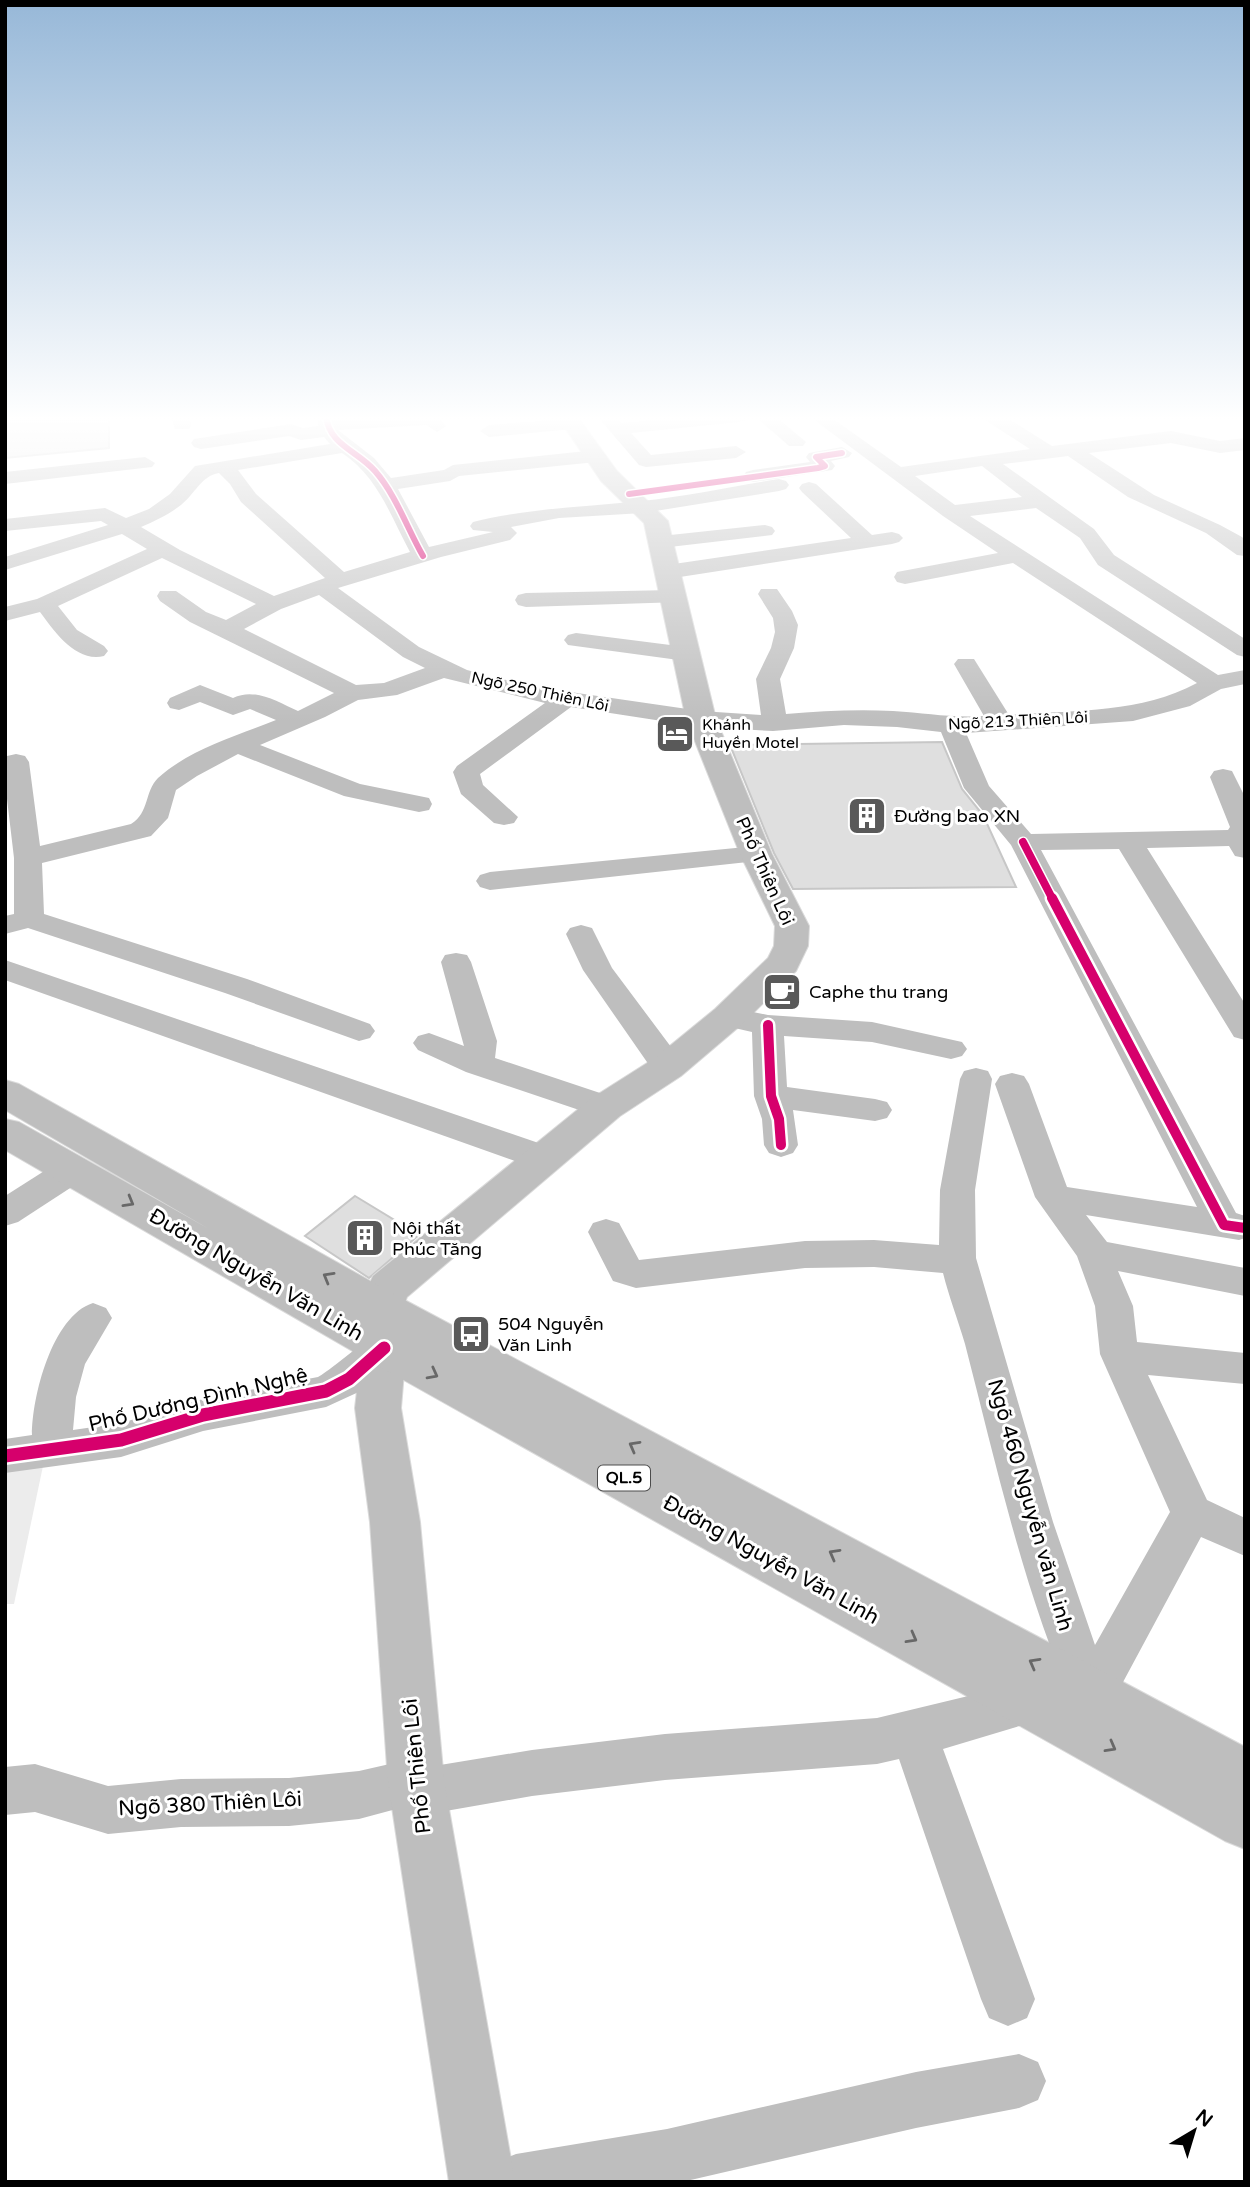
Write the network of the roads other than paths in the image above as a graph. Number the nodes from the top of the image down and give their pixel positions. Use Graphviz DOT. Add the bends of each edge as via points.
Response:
graph roads {
  1 [pos="68,518"];
  2 [pos="112,518"];
  3 [pos="144,518"];
  4 [pos="268,518"];
  5 [pos="402,518"];
  6 [pos="524,518"];
  7 [pos="653,518"];
  8 [pos="842,518"];
  9 [pos="959,518"];
  10 [pos="1064,518"];
  11 [pos="1192,518"];
  12 [pos="495,523"];
  13 [pos="5,525"];
  14 [pos="125,526"];
  15 [pos="765,531"];
  16 [pos="411,536"];
  17 [pos="892,538"];
  18 [pos="867,541"];
  19 [pos="164,549"];
  20 [pos="1245,550"];
  21 [pos="423,556"];
  22 [pos="1017,556"];
  23 [pos="5,564"];
  24 [pos="668,575"];
  25 [pos="905,577"];
  26 [pos="331,583"];
  27 [pos="721,584"];
  28 [pos="769,594"];
  29 [pos="168,596"];
  30 [pos="598,598"];
  31 [pos="526,600"];
  32 [pos="45,604"];
  33 [pos="273,604"];
  34 [pos="5,614"];
  35 [pos="227,629"];
  36 [pos="1245,650"];
  37 [pos="96,651"];
  38 [pos="686,654"];
  39 [pos="966,664"];
  40 [pos="445,669"];
  41 [pos="1245,677"];
  42 [pos="1214,683"];
  43 [pos="352,693"];
  44 [pos="566,699"];
  45 [pos="179,703"];
  46 [pos="378,707"];
  47 [pos="701,719"];
  48 [pos="298,720"];
  49 [pos="773,723"];
  50 [pos="1001,723"];
  51 [pos="951,726"];
  52 [pos="235,744"];
  53 [pos="16,762"];
  54 [pos="1223,777"];
  55 [pos="419,804"];
  56 [pos="504,817"];
  57 [pos="1242,836"];
  58 [pos="1128,839"];
  59 [pos="1023,842"];
  60 [pos="756,854"];
  61 [pos="20,855"];
  62 [pos="490,881"];
  63 [pos="17,922"];
  64 [pos="581,934"];
  65 [pos="456,962"];
  66 [pos="5,969"];
  67 [pos="728,1017"];
  68 [pos="768,1024"];
  69 [pos="1245,1030"];
  70 [pos="359,1031"];
  71 [pos="429,1043"];
  72 [pos="951,1049"];
  73 [pos="478,1064"];
  74 [pos="668,1067"];
  75 [pos="5,1093"];
  76 [pos="771,1096"];
  77 [pos="606,1107"];
  78 [pos="875,1110"];
  79 [pos="5,1132"];
  80 [pos="781,1145"];
  81 [pos="544,1158"];
  82 [pos="72,1170"];
  83 [pos="1053,1197"];
  84 [pos="5,1213"];
  85 [pos="1234,1227"];
  86 [pos="606,1231"];
  87 [pos="1095,1253"];
  88 [pos="958,1259"];
  89 [pos="1245,1282"];
  90 [pos="93,1318"];
  91 [pos="382,1328"];
  92 [pos="1119,1354"];
  93 [pos="1245,1369"];
  94 [pos="52,1450"];
  95 [pos="5,1456"];
  96 [pos="1192,1513"];
  97 [pos="1245,1538"];
  98 [pos="1092,1695"];
  99 [pos="1030,1703"];
  100 [pos="914,1734"];
  101 [pos="1245,1777"];
  102 [pos="417,1787"];
  103 [pos="5,1791"];
  104 [pos="1245,1821"];
  105 [pos="1008,1999"];
  106 [pos="1019,2081"];
  107 [pos="670,2169"];
  108 [pos="482,2182"];
  109 [pos="516,2182"];
  1 -- 13 [label="street"];
  2 -- 14 [label="street"];
  3 -- 14 [label="street"];
  4 -- 26 [label="street, Ngõ 250 Thiên Lôi"];
  5 -- 16 [label="street"];
  6 -- 12 [label="street"];
  7 -- 24 [label="main road, Phố Thiên Lôi"];
  8 -- 18 [label="street"];
  9 -- 22 [label="street"];
  10 -- 36 [label="street" via="1090,537 1106,560"];
  11 -- 20 [label="street"];
  12 -- 16 [label="street"];
  12 -- 21 [label="street" via="506,533 503,536"];
  14 -- 19 [label="street"];
  14 -- 23 [label="street"];
  15 -- 24 [label="street"];
  16 -- 21 [label="street"];
  17 -- 18 [label="street"];
  18 -- 24 [label="street"];
  19 -- 32 [label="street"];
  19 -- 33 [label="street"];
  21 -- 26 [label="street"];
  22 -- 25 [label="street"];
  22 -- 42 [label="street"];
  24 -- 27 [label="street"];
  24 -- 30 [label="street"];
  24 -- 38 [label="main road, Phố Thiên Lôi"];
  26 -- 33 [label="street"];
  26 -- 40 [label="street, Ngõ 250 Thiên Lôi" via="388,637"];
  28 -- 49 [label="street" via="789,624 768,676"];
  29 -- 35 [label="street" via="198,617"];
  30 -- 31 [label="street"];
  30 -- 38 [label="street" via="581,631"];
  32 -- 34 [label="street"];
  32 -- 37 [label="street" via="69,635"];
  33 -- 35 [label="street"];
  35 -- 43 [label="street"];
  38 -- 47 [label="main road, Phố Thiên Lôi"];
  39 -- 50 [label="street"];
  40 -- 43 [label="street" via="417,688"];
  40 -- 44 [label="street, Ngõ 250 Thiên Lôi"];
  41 -- 42 [label="street, Ngõ 213 Thiên Lôi"];
  42 -- 50 [label="street, Ngõ 213 Thiên Lôi" via="1181,701 1133,715"];
  43 -- 46 [label="street"];
  43 -- 48 [label="street"];
  44 -- 47 [label="street, Ngõ 250 Thiên Lôi"];
  44 -- 56 [label="street" via="466,772 470,788"];
  45 -- 48 [label="street" via="200,692 233,708 249,700"];
  47 -- 49 [label="street, Ngõ 213 Thiên Lôi"];
  47 -- 60 [label="main road, Phố Thiên Lôi"];
  48 -- 52 [label="street"];
  49 -- 51 [label="street, Ngõ 213 Thiên Lôi" via="844,717"];
  50 -- 51 [label="street, Ngõ 213 Thiên Lôi"];
  51 -- 59 [label="street" via="977,788"];
  52 -- 55 [label="street" via="353,790"];
  52 -- 61 [label="street" via="166,785 153,824 93,844"];
  53 -- 61 [label="street"];
  54 -- 57 [label="street"];
  57 -- 58 [label="street"];
  58 -- 59 [label="street"];
  58 -- 69 [label="street"];
  59 -- 85 [label="street"];
  60 -- 62 [label="street"];
  60 -- 67 [label="main road, Phố Thiên Lôi" via="792,926 792,946 784,964"];
  61 -- 63 [label="street"];
  63 -- 70 [label="street" via="236,986"];
  64 -- 74 [label="street" via="598,970"];
  65 -- 73 [label="street" via="481,1041"];
  66 -- 81 [label="street"];
  67 -- 68 [label="street"];
  67 -- 74 [label="main road, Phố Thiên Lôi"];
  68 -- 72 [label="street" via="872,1032"];
  68 -- 76 [label="street"];
  71 -- 73 [label="street"];
  73 -- 77 [label="street"];
  74 -- 77 [label="main road, Phố Thiên Lôi"];
  91 -- 75 [label="main road, Đường Nguyễn Văn Linh / QL.5, one-way"];
  76 -- 78 [label="street"];
  76 -- 80 [label="street"];
  77 -- 81 [label="main road, Phố Thiên Lôi"];
  79 -- 82 [label="main road, Đường Nguyễn Văn Linh / QL.5"];
  81 -- 91 [label="main road, Phố Thiên Lôi" via="388,1288"];
  82 -- 84 [label="street"];
  82 -- 91 [label="main road, Đường Nguyễn Văn Linh / QL.5, one-way"];
  83 -- 85 [label="street"];
  83 -- 87 [label="street"];
  83 -- 88 [label="street, Ngõ 460 Nguyễn văn Linh" via="994,1081 956,1196"];
  86 -- 88 [label="street" via="626,1271 636,1274 759,1256 863,1252 929,1261"];
  87 -- 89 [label="street"];
  87 -- 92 [label="street" via="1114,1306"];
  88 -- 98 [label="street, Ngõ 460 Nguyễn văn Linh" via="1066,1633"];
  90 -- 94 [label="street" via="75,1339 60,1377 51,1423"];
  91 -- 94 [label="street, Phố Dương Đình Nghệ" via="349,1378 326,1391 203,1415 121,1440"];
  98 -- 91 [label="main road, Đường Nguyễn Văn Linh / QL.5, one-way"];
  91 -- 99 [label="main road, Đường Nguyễn Văn Linh / QL.5, one-way"];
  91 -- 102 [label="main road, Phố Thiên Lôi" via="378,1408 395,1522"];
  92 -- 93 [label="street"];
  92 -- 96 [label="street"];
  94 -- 95 [label="street, Phố Dương Đình Nghệ"];
  96 -- 97 [label="street"];
  96 -- 98 [label="street"];
  98 -- 101 [label="main road, Đường Nguyễn Văn Linh / QL.5"];
  99 -- 100 [label="street, Ngõ 380 Thiên Lôi"];
  99 -- 104 [label="main road, Đường Nguyễn Văn Linh / QL.5, one-way"];
  100 -- 102 [label="street, Ngõ 380 Thiên Lôi" via="877,1741 665,1756"];
  100 -- 105 [label="street"];
  102 -- 103 [label="street, Ngõ 380 Thiên Lôi" via="289,1802 181,1803 108,1810 35,1788"];
  102 -- 108 [label="main road, Phố Thiên Lôi"];
  106 -- 107 [label="street" via="916,2100"];
  107 -- 109 [label="street"];
}
